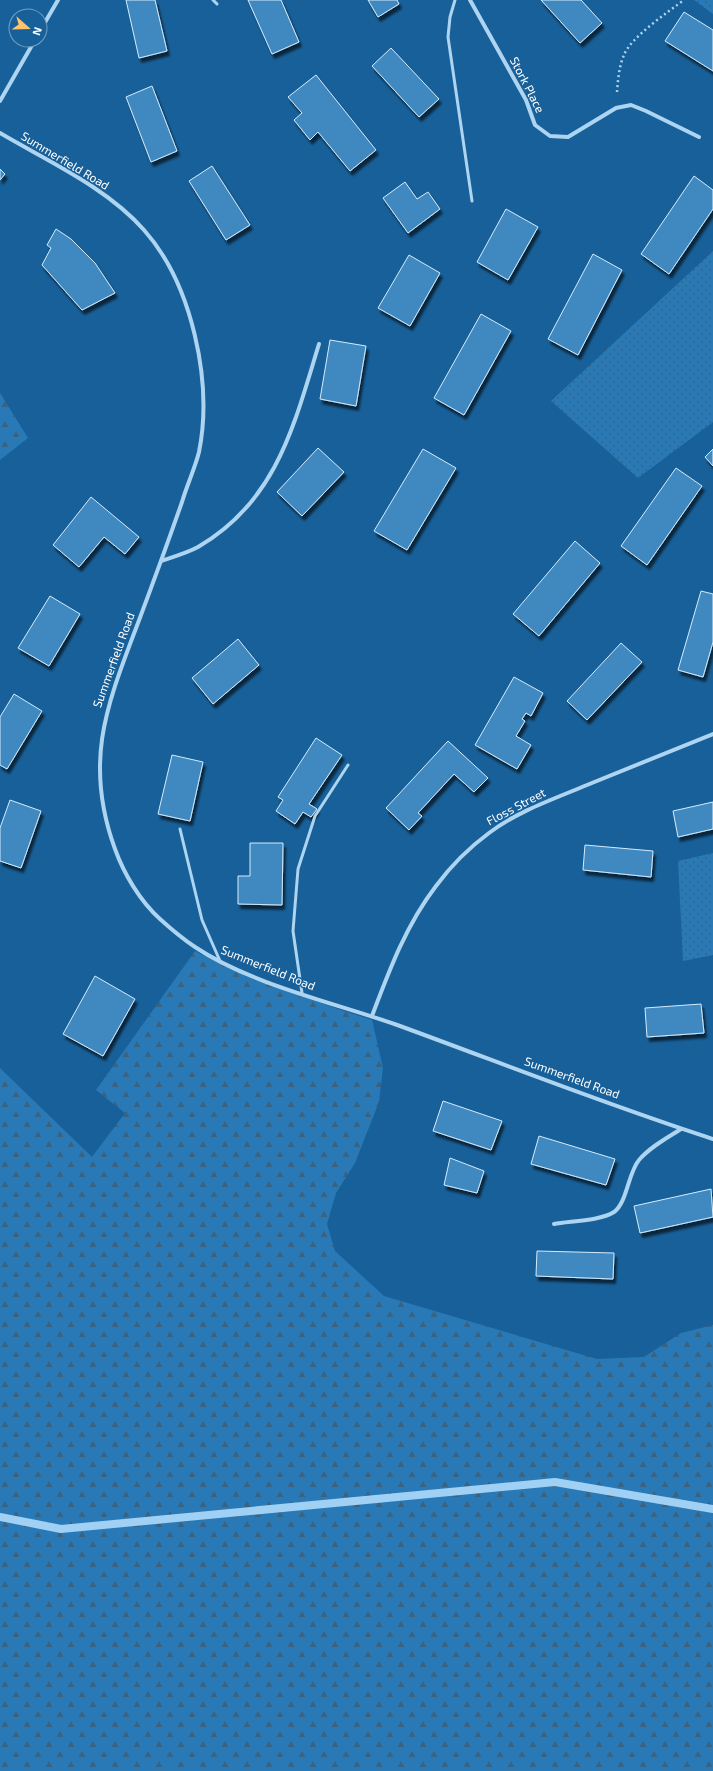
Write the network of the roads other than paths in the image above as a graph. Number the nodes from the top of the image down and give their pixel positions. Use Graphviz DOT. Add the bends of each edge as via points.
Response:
graph roads {
  1 [pos="58,0"];
  2 [pos="213,0"];
  3 [pos="455,0"];
  4 [pos="470,0"];
  5 [pos="217,4"];
  6 [pos="48,17"];
  7 [pos="30,48"];
  8 [pos="0,101"];
  9 [pos="0,133"];
  10 [pos="699,137"];
  11 [pos="472,200"];
  12 [pos="319,344"];
  13 [pos="161,561"];
  14 [pos="713,734"];
  15 [pos="348,765"];
  16 [pos="180,829"];
  17 [pos="220,961"];
  18 [pos="302,993"];
  19 [pos="372,1016"];
  20 [pos="681,1129"];
  21 [pos="713,1139"];
  22 [pos="554,1224"];
  1 -- 6 [label="street"];
  2 -- 5 [label="lane"];
  3 -- 11 [label="lane" via="448,37"];
  4 -- 10 [label="street, Stork Place" via="526,100 535,125 550,136 568,137 616,108 630,106"];
  7 -- 8 [label="street"];
  9 -- 13 [label="street, Summerfield Road" via="88,185 114,203 144,230 173,274 186,308 195,336 202,374 203,415 198,453"];
  12 -- 13 [label="street" via="288,440 272,474 250,505 230,525 197,547"];
  13 -- 17 [label="street, Summerfield Road" via="114,685 104,719 100,750 101,792 106,825 122,867 139,892 157,916 194,947"];
  14 -- 19 [label="street, Floss Street" via="555,798 489,833 453,866 419,910 392,963"];
  15 -- 18 [label="lane" via="315,816 298,869 293,931"];
  16 -- 17 [label="lane" via="202,920"];
  17 -- 18 [label="street, Summerfield Road"];
  18 -- 19 [label="street, Summerfield Road"];
  19 -- 20 [label="street, Summerfield Road"];
  20 -- 21 [label="street, Summerfield Road"];
  20 -- 22 [label="street" via="638,1161 615,1212"];
}
